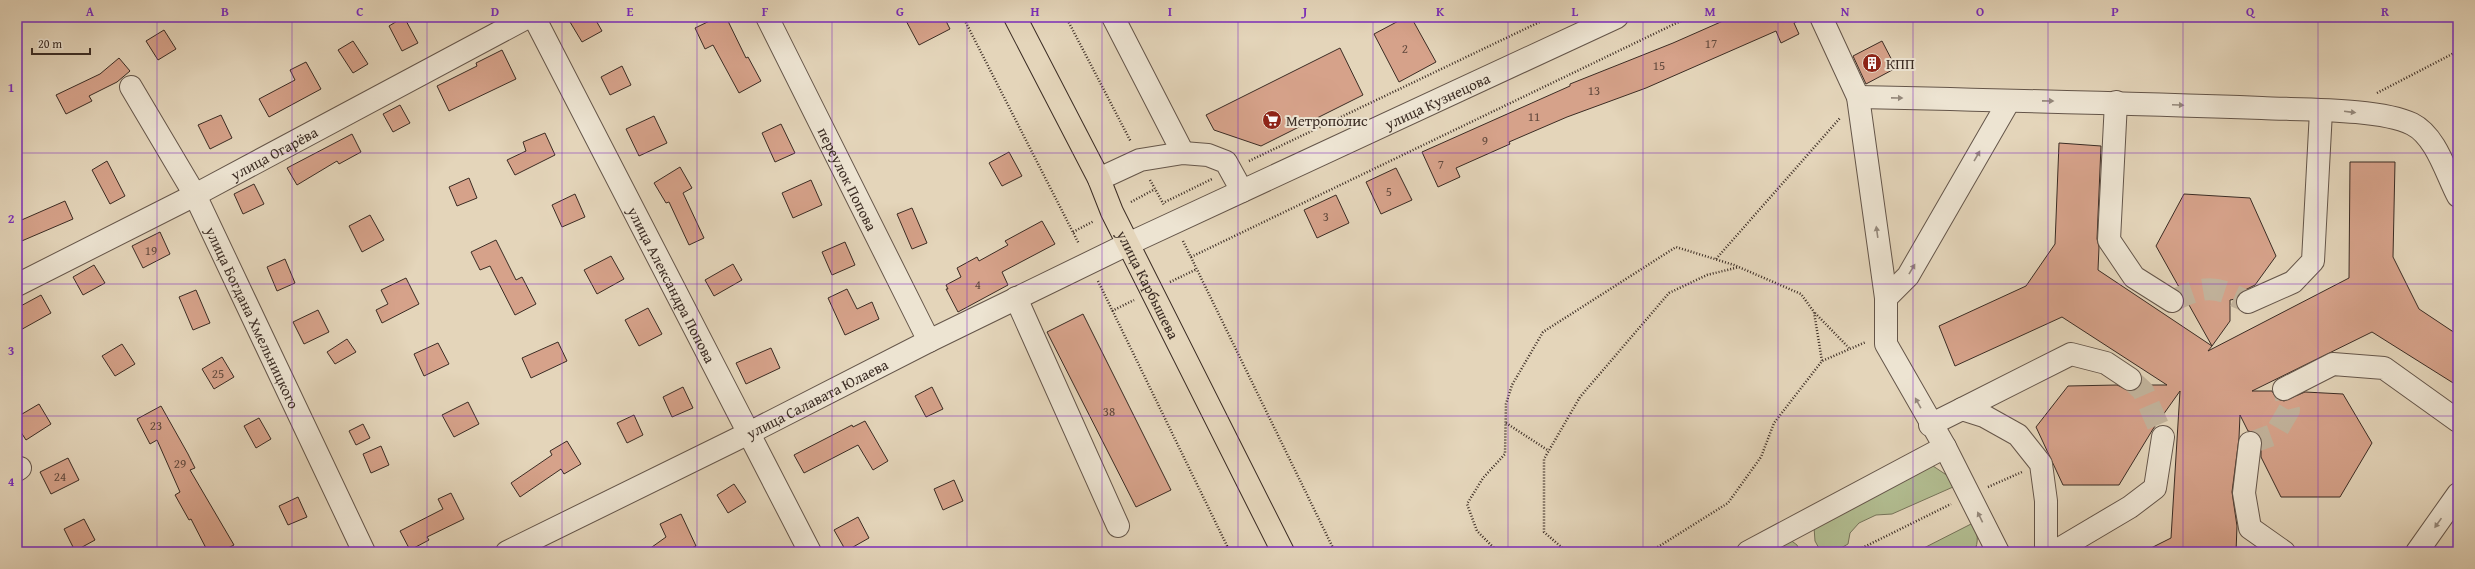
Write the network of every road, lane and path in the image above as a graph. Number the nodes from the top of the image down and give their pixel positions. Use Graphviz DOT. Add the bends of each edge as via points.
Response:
graph roads {
  1 [pos="528,17"];
  2 [pos="534,17"];
  3 [pos="766,17"];
  4 [pos="963,17"];
  5 [pos="1014,17"];
  6 [pos="1066,17"];
  7 [pos="1113,17"];
  8 [pos="1550,17"];
  9 [pos="1617,17"];
  10 [pos="1689,17"];
  11 [pos="1820,17"];
  12 [pos="2458,51"];
  13 [pos="131,87"];
  14 [pos="1858,97"];
  15 [pos="2370,97"];
  16 [pos="2009,101"];
  17 [pos="2116,102"];
  18 [pos="2320,110"];
  19 [pos="1182,153"];
  20 [pos="1140,160"];
  21 [pos="1242,165"];
  22 [pos="1099,179"];
  23 [pos="1213,179"];
  24 [pos="1242,191"];
  25 [pos="195,195"];
  26 [pos="2458,196"];
  27 [pos="1163,203"];
  28 [pos="1174,223"];
  29 [pos="1128,244"];
  30 [pos="1191,257"];
  31 [pos="1716,259"];
  32 [pos="1089,263"];
  33 [pos="1739,267"];
  34 [pos="17,285"];
  35 [pos="1016,298"];
  36 [pos="1886,298"];
  37 [pos="2172,301"];
  38 [pos="2248,302"];
  39 [pos="1814,312"];
  40 [pos="929,341"];
  41 [pos="1886,344"];
  42 [pos="1849,348"];
  43 [pos="1822,360"];
  44 [pos="2130,379"];
  45 [pos="2284,389"];
  46 [pos="1962,409"];
  47 [pos="2458,421"];
  48 [pos="1506,423"];
  49 [pos="1930,425"];
  50 [pos="749,433"];
  51 [pos="2164,438"];
  52 [pos="2250,443"];
  53 [pos="1945,448"];
  54 [pos="1549,451"];
  55 [pos="2458,494"];
  56 [pos="1118,526"];
  57 [pos="364,552"];
  58 [pos="507,552"];
  59 [pos="810,552"];
  60 [pos="1230,552"];
  61 [pos="1282,552"];
  62 [pos="1335,552"];
  63 [pos="1498,552"];
  64 [pos="1567,552"];
  65 [pos="1650,552"];
  66 [pos="1654,552"];
  67 [pos="1748,552"];
  68 [pos="1998,552"];
  69 [pos="2046,552"];
  70 [pos="2054,552"];
  71 [pos="2284,552"];
  72 [pos="2417,552"];
  1 -- 25 [label="street, улица Огарёва"];
  2 -- 50 [label="street, улица Александра Попова"];
  3 -- 40 [label="street, переулок Попова"];
  4 -- 32 [label="path"];
  5 -- 22 [label="main road, улица Карбышева"];
  6 -- 20 [label="path"];
  7 -- 19 [label="street"];
  8 -- 21 [label="path"];
  9 -- 24 [label="street, улица Кузнецова"];
  10 -- 30 [label="path"];
  11 -- 14 [label="street"];
  12 -- 15 [label="path"];
  13 -- 25 [label="street, улица Богдана Хмельницкого"];
  14 -- 16 [label="street, one-way"];
  14 -- 31 [label="path"];
  36 -- 14 [label="street, one-way"];
  16 -- 17 [label="street, one-way"];
  36 -- 16 [label="street, one-way" via="1908,276"];
  17 -- 18 [label="street, one-way"];
  17 -- 37 [label="street" via="2109,240 2134,277"];
  18 -- 26 [label="street, one-way" via="2392,118 2412,124 2429,138"];
  18 -- 38 [label="street" via="2313,260 2293,282"];
  19 -- 20 [label="street"];
  19 -- 24 [label="street" via="1208,155 1226,162"];
  20 -- 22 [label="street"];
  20 -- 27 [label="path"];
  22 -- 29 [label="main road, улица Карбышева"];
  23 -- 27 [label="path"];
  24 -- 28 [label="street, улица Кузнецова"];
  25 -- 34 [label="street, улица Огарёва"];
  25 -- 57 [label="street, улица Богдана Хмельницкого"];
  27 -- 28 [label="path"];
  28 -- 29 [label="street, улица Кузнецова"];
  28 -- 30 [label="path"];
  29 -- 32 [label="street, улица Салавата Юлаева"];
  29 -- 61 [label="main road, улица Карбышева"];
  30 -- 62 [label="path"];
  31 -- 33 [label="path"];
  31 -- 48 [label="path" via="1676,248 1543,332 1512,385 1506,404"];
  32 -- 35 [label="street, улица Салавата Юлаева"];
  32 -- 60 [label="path"];
  33 -- 39 [label="path" via="1801,294"];
  33 -- 54 [label="path" via="1707,275 1668,294 1580,397"];
  35 -- 40 [label="street, улица Салавата Юлаева"];
  35 -- 56 [label="street"];
  36 -- 41 [label="street"];
  39 -- 42 [label="path"];
  39 -- 43 [label="path"];
  40 -- 50 [label="street, улица Салавата Юлаева"];
  41 -- 42 [label="path" via="1862,341"];
  49 -- 41 [label="street, one-way"];
  42 -- 43 [label="path"];
  43 -- 66 [label="path" via="1774,423 1761,457 1728,503"];
  44 -- 46 [label="street" via="2106,363 2071,354"];
  45 -- 47 [label="street" via="2333,364 2384,368"];
  46 -- 49 [label="street"];
  46 -- 69 [label="street" via="1984,416 2018,434 2042,464 2046,501"];
  48 -- 54 [label="path"];
  48 -- 63 [label="path" via="1505,454 1483,478 1467,504 1477,531"];
  49 -- 53 [label="street"];
  50 -- 58 [label="street, улица Салавата Юлаева"];
  50 -- 59 [label="street, улица Александра Попова"];
  51 -- 70 [label="street" via="2155,488 2130,507"];
  52 -- 71 [label="street" via="2244,493 2250,528"];
  53 -- 67 [label="street"];
  68 -- 53 [label="street, one-way"];
  54 -- 64 [label="path" via="1544,459 1544,532"];
  55 -- 72 [label="street, one-way"];
  65 -- 66 [label="path"];
}
